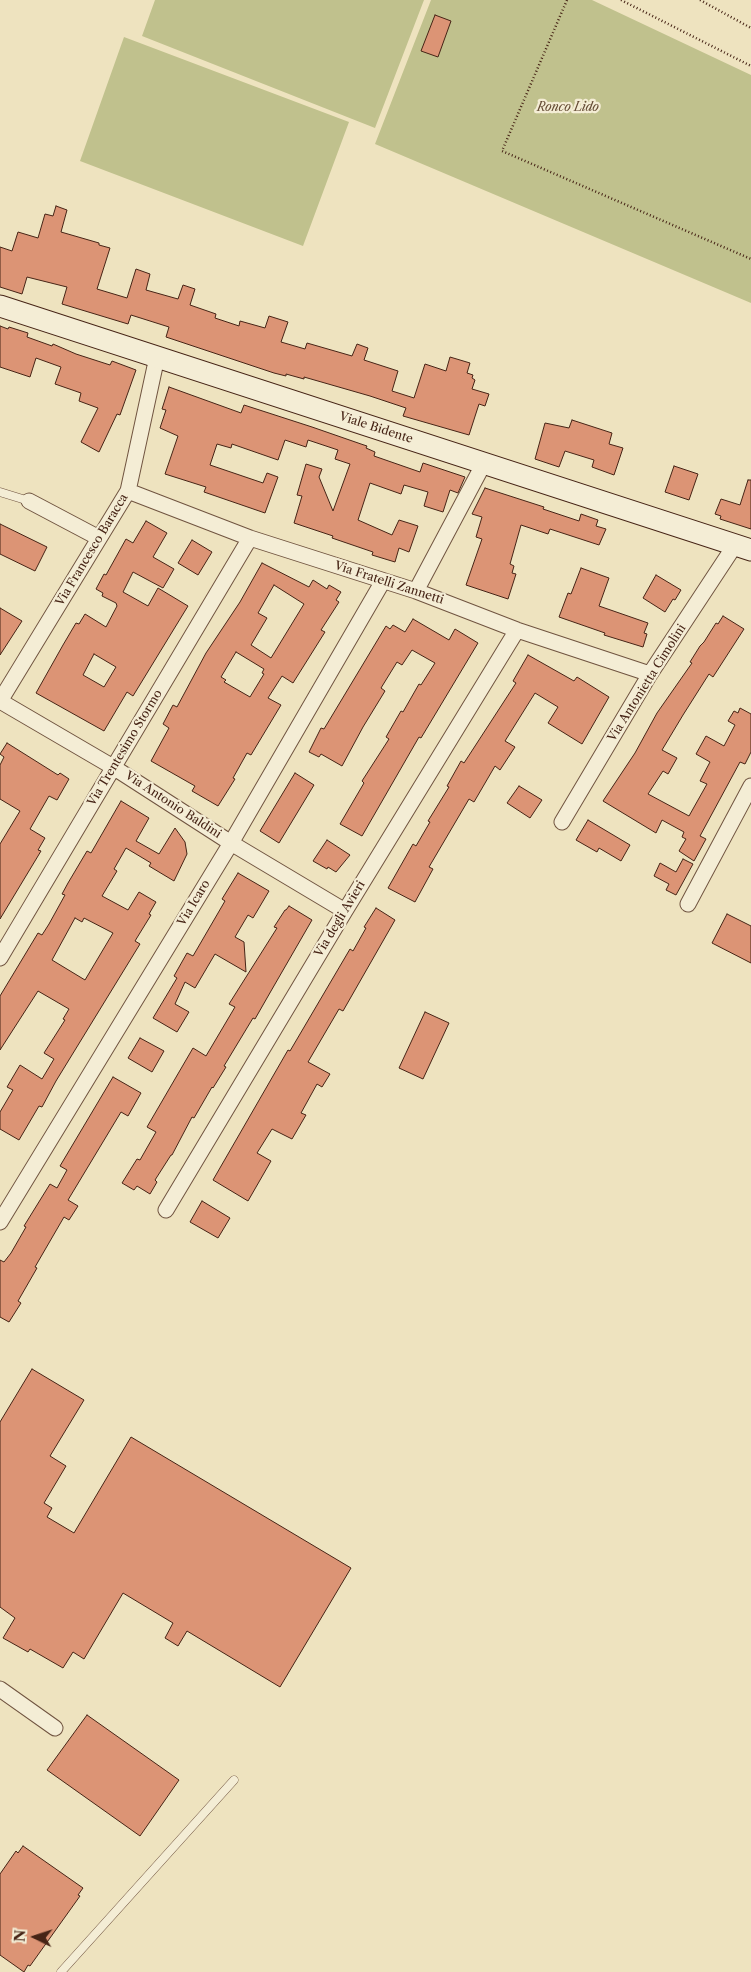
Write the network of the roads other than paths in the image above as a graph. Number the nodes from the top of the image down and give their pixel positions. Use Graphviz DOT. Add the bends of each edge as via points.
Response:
graph roads {
  1 [pos="0,306"];
  2 [pos="157,357"];
  3 [pos="484,464"];
  4 [pos="128,491"];
  5 [pos="0,492"];
  6 [pos="29,501"];
  7 [pos="99,538"];
  8 [pos="250,538"];
  9 [pos="743,548"];
  10 [pos="383,581"];
  11 [pos="416,590"];
  12 [pos="517,630"];
  13 [pos="650,674"];
  14 [pos="0,701"];
  15 [pos="113,767"];
  16 [pos="751,786"];
  17 [pos="562,822"];
  18 [pos="231,843"];
  19 [pos="688,904"];
  20 [pos="345,911"];
  21 [pos="0,958"];
  22 [pos="166,1210"];
  23 [pos="0,1222"];
  24 [pos="0,1689"];
  25 [pos="55,1728"];
  26 [pos="234,1780"];
  27 [pos="61,1972"];
  1 -- 2 [label="street, Viale Bidente"];
  2 -- 3 [label="street, Viale Bidente"];
  2 -- 4 [label="street, Via Francesco Baracca"];
  3 -- 9 [label="street, Viale Bidente"];
  3 -- 11 [label="street"];
  4 -- 7 [label="street, Via Francesco Baracca"];
  4 -- 8 [label="street, Via Fratelli Zannetti"];
  5 -- 6 [label="lane"];
  6 -- 7 [label="street"];
  7 -- 14 [label="street, Via Francesco Baracca"];
  8 -- 10 [label="street, Via Fratelli Zannetti"];
  8 -- 15 [label="street, Via Trentesimo Stormo"];
  9 -- 13 [label="street, Via Antonietta Cimolini"];
  10 -- 11 [label="street, Via Fratelli Zannetti"];
  10 -- 18 [label="street, Via Icaro"];
  11 -- 12 [label="street, Via Fratelli Zannetti"];
  12 -- 13 [label="street, Via Fratelli Zannetti"];
  12 -- 20 [label="street, Via degli Avieri"];
  13 -- 17 [label="street, Via Antonietta Cimolini"];
  14 -- 15 [label="street, Via Antonio Baldini"];
  15 -- 18 [label="street, Via Antonio Baldini"];
  15 -- 21 [label="street, Via Trentesimo Stormo"];
  16 -- 19 [label="street"];
  18 -- 20 [label="street, Via Antonio Baldini"];
  18 -- 23 [label="street, Via Icaro"];
  20 -- 22 [label="street, Via degli Avieri"];
  24 -- 25 [label="street"];
  26 -- 27 [label="lane"];
}
